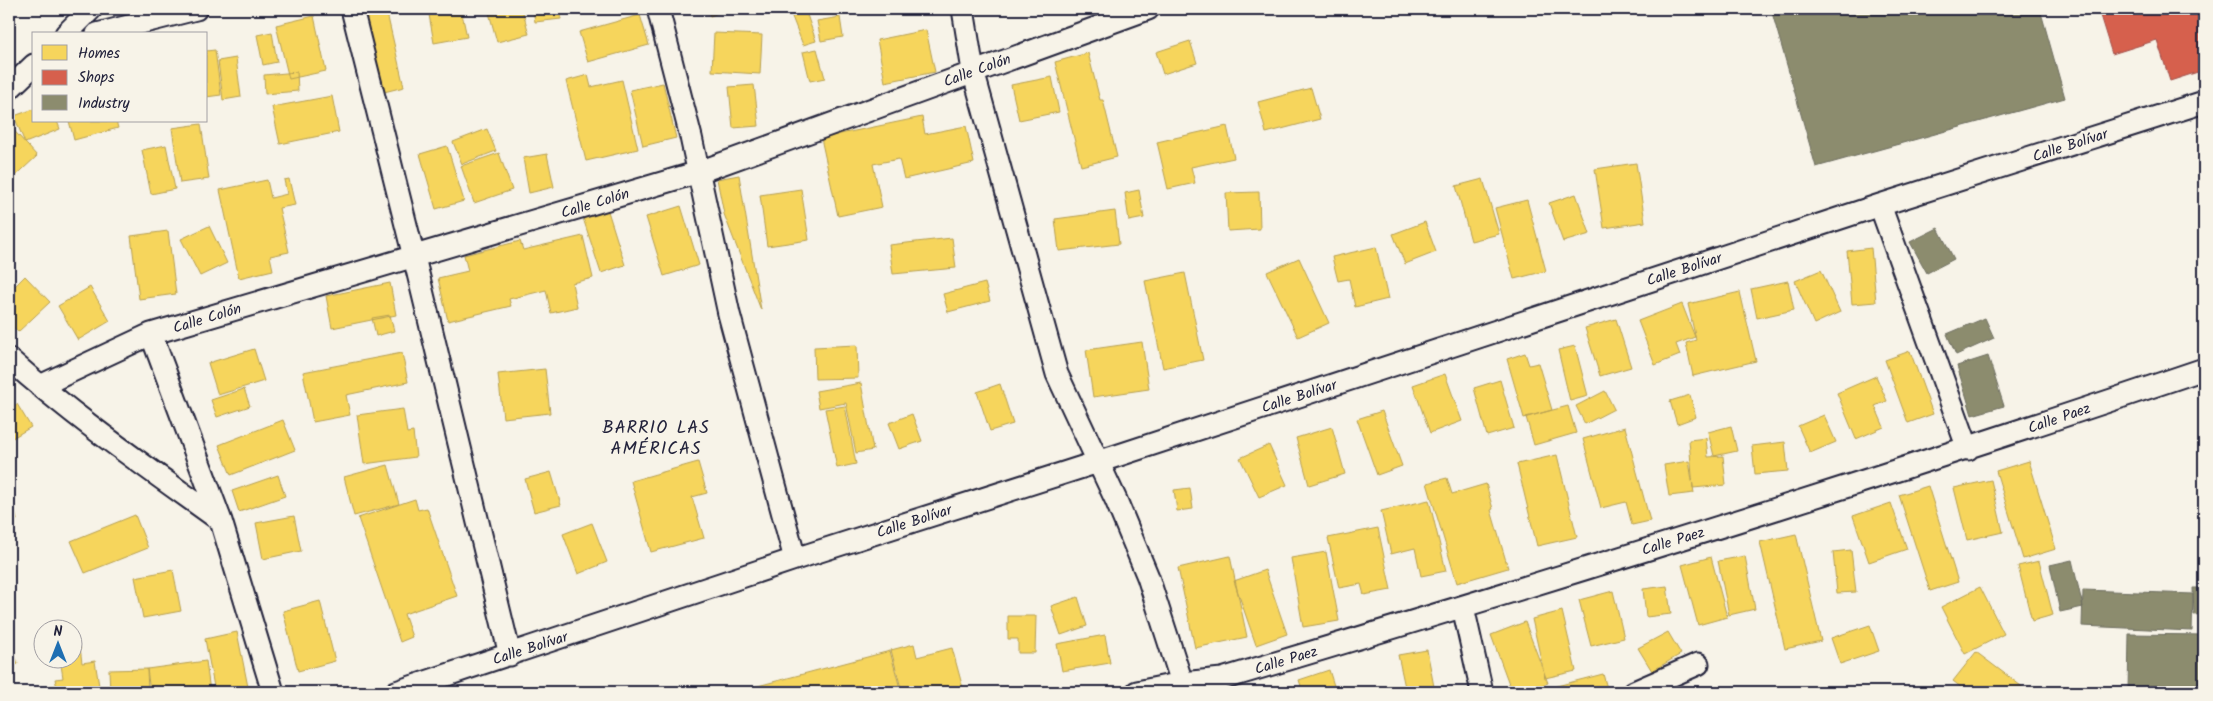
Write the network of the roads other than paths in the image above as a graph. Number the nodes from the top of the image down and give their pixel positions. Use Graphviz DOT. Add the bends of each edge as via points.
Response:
graph roads {
  1 [pos="91,9"];
  2 [pos="196,9"];
  3 [pos="352,9"];
  4 [pos="658,9"];
  5 [pos="963,9"];
  6 [pos="1148,9"];
  7 [pos="68,32"];
  8 [pos="105,32"];
  9 [pos="32,67"];
  10 [pos="973,71"];
  11 [pos="9,89"];
  12 [pos="2204,102"];
  13 [pos="699,172"];
  14 [pos="1880,205"];
  15 [pos="414,257"];
  16 [pos="151,334"];
  17 [pos="9,359"];
  18 [pos="2204,369"];
  19 [pos="40,386"];
  20 [pos="1968,449"];
  21 [pos="1098,462"];
  22 [pos="222,521"];
  23 [pos="795,559"];
  24 [pos="1463,607"];
  25 [pos="510,655"];
  26 [pos="1698,664"];
  27 [pos="1184,688"];
  28 [pos="273,692"];
  29 [pos="396,692"];
  30 [pos="1137,692"];
  31 [pos="1482,692"];
  32 [pos="1634,692"];
  1 -- 7 [label="street"];
  2 -- 8 [label="street"];
  3 -- 15 [label="street"];
  4 -- 13 [label="street"];
  5 -- 10 [label="street"];
  6 -- 10 [label="street, Calle Colón"];
  9 -- 11 [label="street"];
  10 -- 13 [label="street, Calle Colón"];
  10 -- 21 [label="street" via="1057,374"];
  12 -- 14 [label="street, Calle Bolívar"];
  13 -- 15 [label="street, Calle Colón"];
  13 -- 23 [label="street" via="729,314"];
  14 -- 20 [label="street"];
  14 -- 21 [label="street, Calle Bolívar"];
  15 -- 16 [label="street, Calle Colón"];
  15 -- 25 [label="street"];
  16 -- 19 [label="street, Calle Colón"];
  16 -- 22 [label="street"];
  17 -- 19 [label="street"];
  18 -- 20 [label="street, Calle Paez"];
  19 -- 22 [label="street"];
  20 -- 24 [label="street, Calle Paez"];
  21 -- 23 [label="street, Calle Bolívar"];
  21 -- 27 [label="street" via="1148,578"];
  22 -- 28 [label="street"];
  23 -- 25 [label="street, Calle Bolívar"];
  24 -- 27 [label="street, Calle Paez"];
  24 -- 31 [label="street"];
  25 -- 29 [label="street, Calle Bolívar"];
  26 -- 32 [label="street"];
  27 -- 30 [label="street, Calle Paez"];
}
